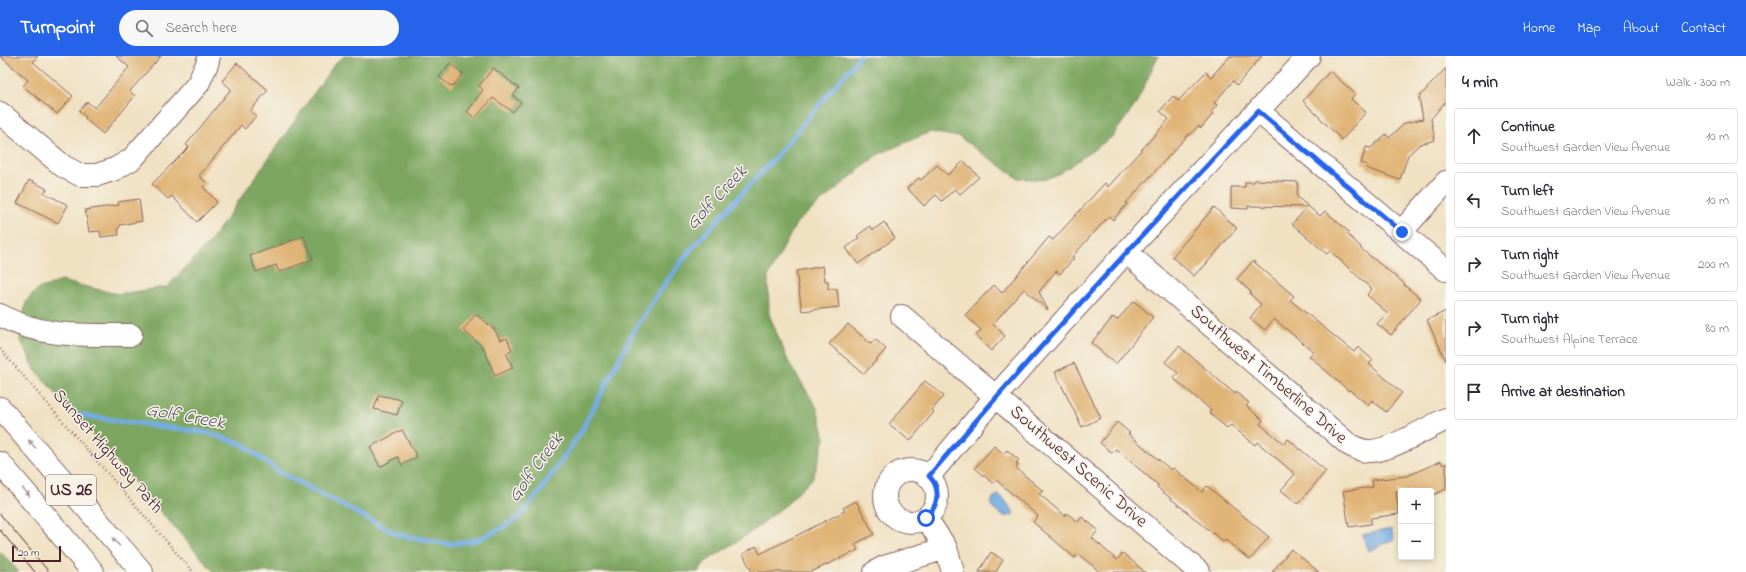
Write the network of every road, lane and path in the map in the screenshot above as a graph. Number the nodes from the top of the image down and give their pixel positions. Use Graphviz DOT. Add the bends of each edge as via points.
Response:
graph roads {
  1 [pos="209,56"];
  2 [pos="1309,56"];
  3 [pos="1258,111"];
  4 [pos="0,113"];
  5 [pos="1446,182"];
  6 [pos="1402,232"];
  7 [pos="1126,252"];
  8 [pos="1446,270"];
  9 [pos="0,315"];
  10 [pos="902,316"];
  11 [pos="130,335"];
  12 [pos="0,349"];
  13 [pos="996,396"];
  14 [pos="0,408"];
  15 [pos="1446,419"];
  16 [pos="0,463"];
  17 [pos="929,476"];
  18 [pos="926,518"];
  19 [pos="946,548"];
  20 [pos="93,572"];
  21 [pos="142,572"];
  22 [pos="193,572"];
  23 [pos="875,572"];
  24 [pos="953,572"];
  25 [pos="1199,572"];
  1 -- 4 [label="main road" via="198,84 132,159 115,169 97,175 80,175 63,166"];
  2 -- 3 [label="main road"];
  3 -- 6 [label="main road"];
  3 -- 7 [label="main road"];
  5 -- 6 [label="main road"];
  6 -- 8 [label="main road"];
  7 -- 13 [label="main road"];
  7 -- 15 [label="main road, Southwest Timberline Drive" via="1358,450 1382,449"];
  9 -- 11 [label="main road" via="24,327 48,332"];
  10 -- 13 [label="main road, Southwest Scenic Drive"];
  12 -- 22 [label="path, Sunset Highway Path"];
  13 -- 17 [label="main road"];
  13 -- 25 [label="main road, Southwest Scenic Drive"];
  21 -- 14 [label="main road, US 26, one-way"];
  16 -- 20 [label="main road, US 26, one-way"];
  17 -- 18 [label="main road" via="938,496 932,512"];
  17 -- 18 [label="main road" via="918,470 909,469 891,480 885,491 888,508 901,520 909,522"];
  18 -- 19 [label="main road"];
  19 -- 23 [label="main road"];
  19 -- 24 [label="main road"];
}
